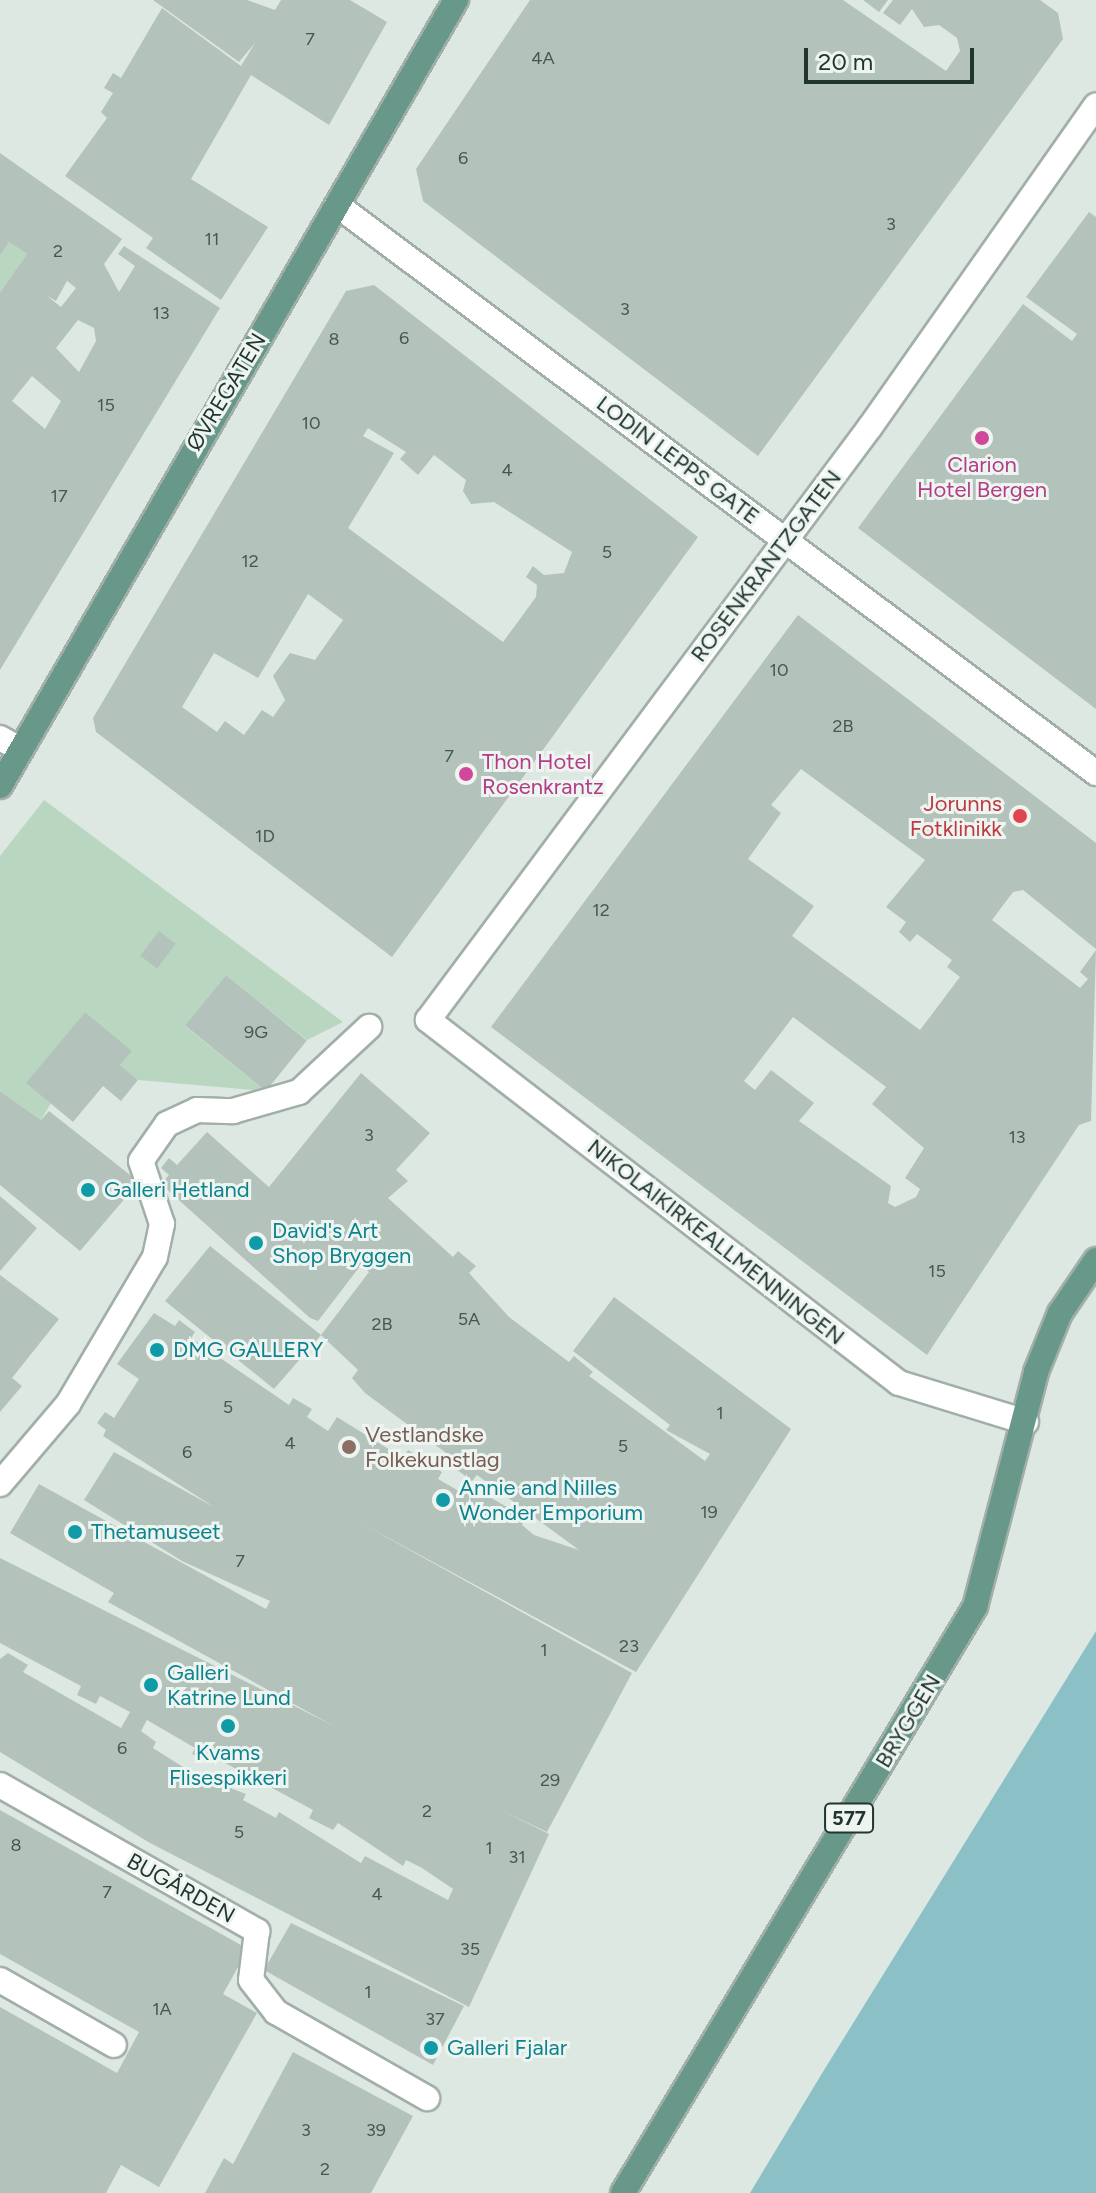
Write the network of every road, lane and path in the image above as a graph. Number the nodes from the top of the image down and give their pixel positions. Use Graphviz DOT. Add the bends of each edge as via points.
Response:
graph roads {
  1 [pos="456,0"];
  2 [pos="1096,106"];
  3 [pos="337,205"];
  4 [pos="785,540"];
  5 [pos="10,744"];
  6 [pos="1096,773"];
  7 [pos="0,786"];
  8 [pos="428,1020"];
  9 [pos="369,1027"];
  10 [pos="1096,1260"];
  11 [pos="1026,1422"];
  12 [pos="0,1484"];
  13 [pos="0,1785"];
  14 [pos="0,1980"];
  15 [pos="114,2045"];
  16 [pos="427,2098"];
  17 [pos="623,2193"];
  1 -- 3 [label="main road, ØVREGATEN"];
  2 -- 4 [label="street, ROSENKRANTZGATEN"];
  3 -- 4 [label="street, LODIN LEPPS GATE"];
  3 -- 5 [label="main road, ØVREGATEN"];
  4 -- 6 [label="street, LODIN LEPPS GATE"];
  4 -- 8 [label="street, ROSENKRANTZGATEN"];
  5 -- 7 [label="main road, ØVREGATEN"];
  8 -- 11 [label="street, NIKOLAIKIRKEALLMENNINGEN" via="899,1383"];
  9 -- 12 [label="street" via="299,1092 233,1111 197,1110 167,1124 141,1161 162,1224 155,1257 68,1404"];
  10 -- 11 [label="main road, BRYGGEN / 577" via="1060,1313"];
  11 -- 17 [label="main road, BRYGGEN / 577" via="975,1607"];
  13 -- 16 [label="street, BUGÅRDEN" via="257,1931 251,1980 276,2012"];
  14 -- 15 [label="street"];
}
